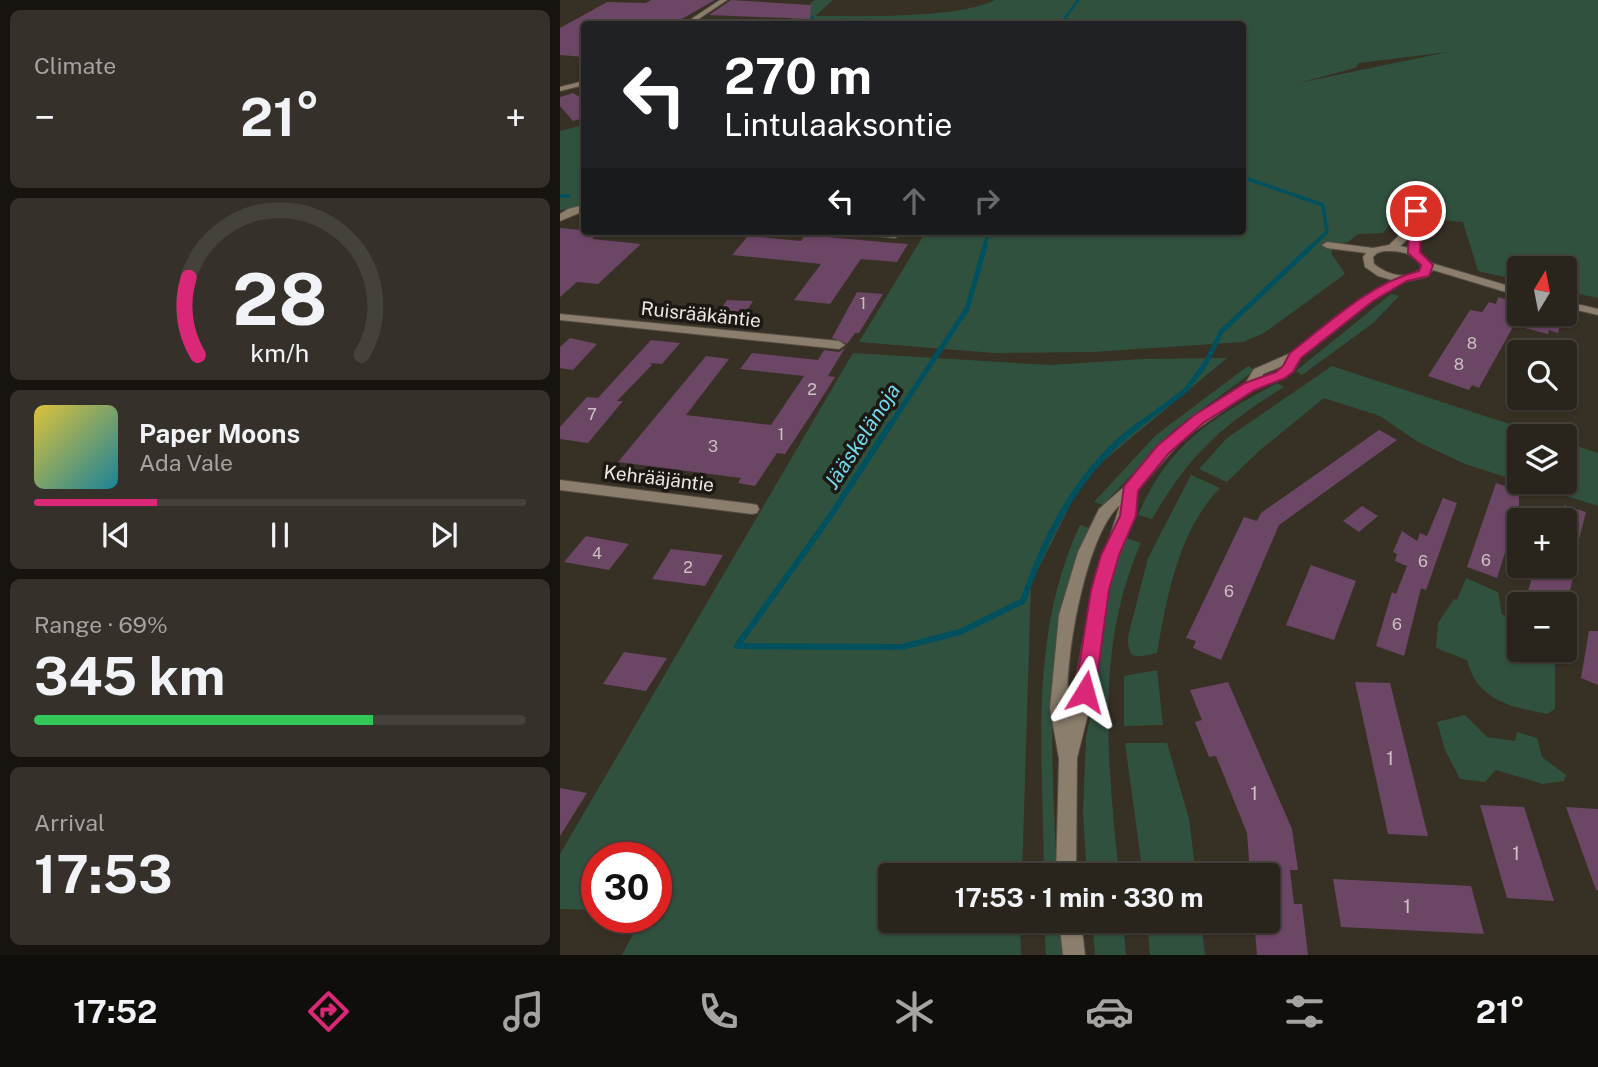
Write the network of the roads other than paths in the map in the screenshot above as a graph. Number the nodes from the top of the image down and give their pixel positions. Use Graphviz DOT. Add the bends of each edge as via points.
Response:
graph roads {
  1 [pos="724,0"];
  2 [pos="692,21"];
  3 [pos="581,84"];
  4 [pos="560,89"];
  5 [pos="581,209"];
  6 [pos="1416,211"];
  7 [pos="560,218"];
  8 [pos="1414,227"];
  9 [pos="1392,248"];
  10 [pos="1414,253"];
  11 [pos="1427,265"];
  12 [pos="1379,273"];
  13 [pos="1419,276"];
  14 [pos="1403,278"];
  15 [pos="1486,285"];
  16 [pos="1507,290"];
  17 [pos="1369,299"];
  18 [pos="1577,307"];
  19 [pos="1598,312"];
  20 [pos="560,317"];
  21 [pos="839,345"];
  22 [pos="560,485"];
  23 [pos="1130,490"];
  24 [pos="752,509"];
  25 [pos="1068,760"];
  26 [pos="1066,863"];
  27 [pos="1071,933"];
  28 [pos="1074,955"];
  1 -- 2 [label="street"];
  3 -- 4 [label="street"];
  5 -- 7 [label="street"];
  6 -- 8 [label="street"];
  8 -- 9 [label="street"];
  8 -- 10 [label="street"];
  9 -- 10 [label="street"];
  9 -- 12 [label="street" via="1370,256"];
  10 -- 11 [label="street"];
  11 -- 13 [label="street"];
  11 -- 15 [label="street"];
  12 -- 14 [label="street"];
  12 -- 17 [label="street"];
  13 -- 14 [label="street"];
  13 -- 15 [label="street"];
  14 -- 17 [label="street"];
  15 -- 16 [label="street"];
  17 -- 23 [label="street" via="1295,356 1289,369 1250,386 1178,436"];
  18 -- 19 [label="street"];
  20 -- 21 [label="street, Ruisrääkäntie"];
  22 -- 24 [label="street, Kehrääjäntie"];
  23 -- 25 [label="street" via="1128,516 1100,590 1081,715"];
  23 -- 25 [label="street" via="1101,519 1067,615 1059,708"];
  25 -- 26 [label="street"];
  27 -- 28 [label="street"];
}
